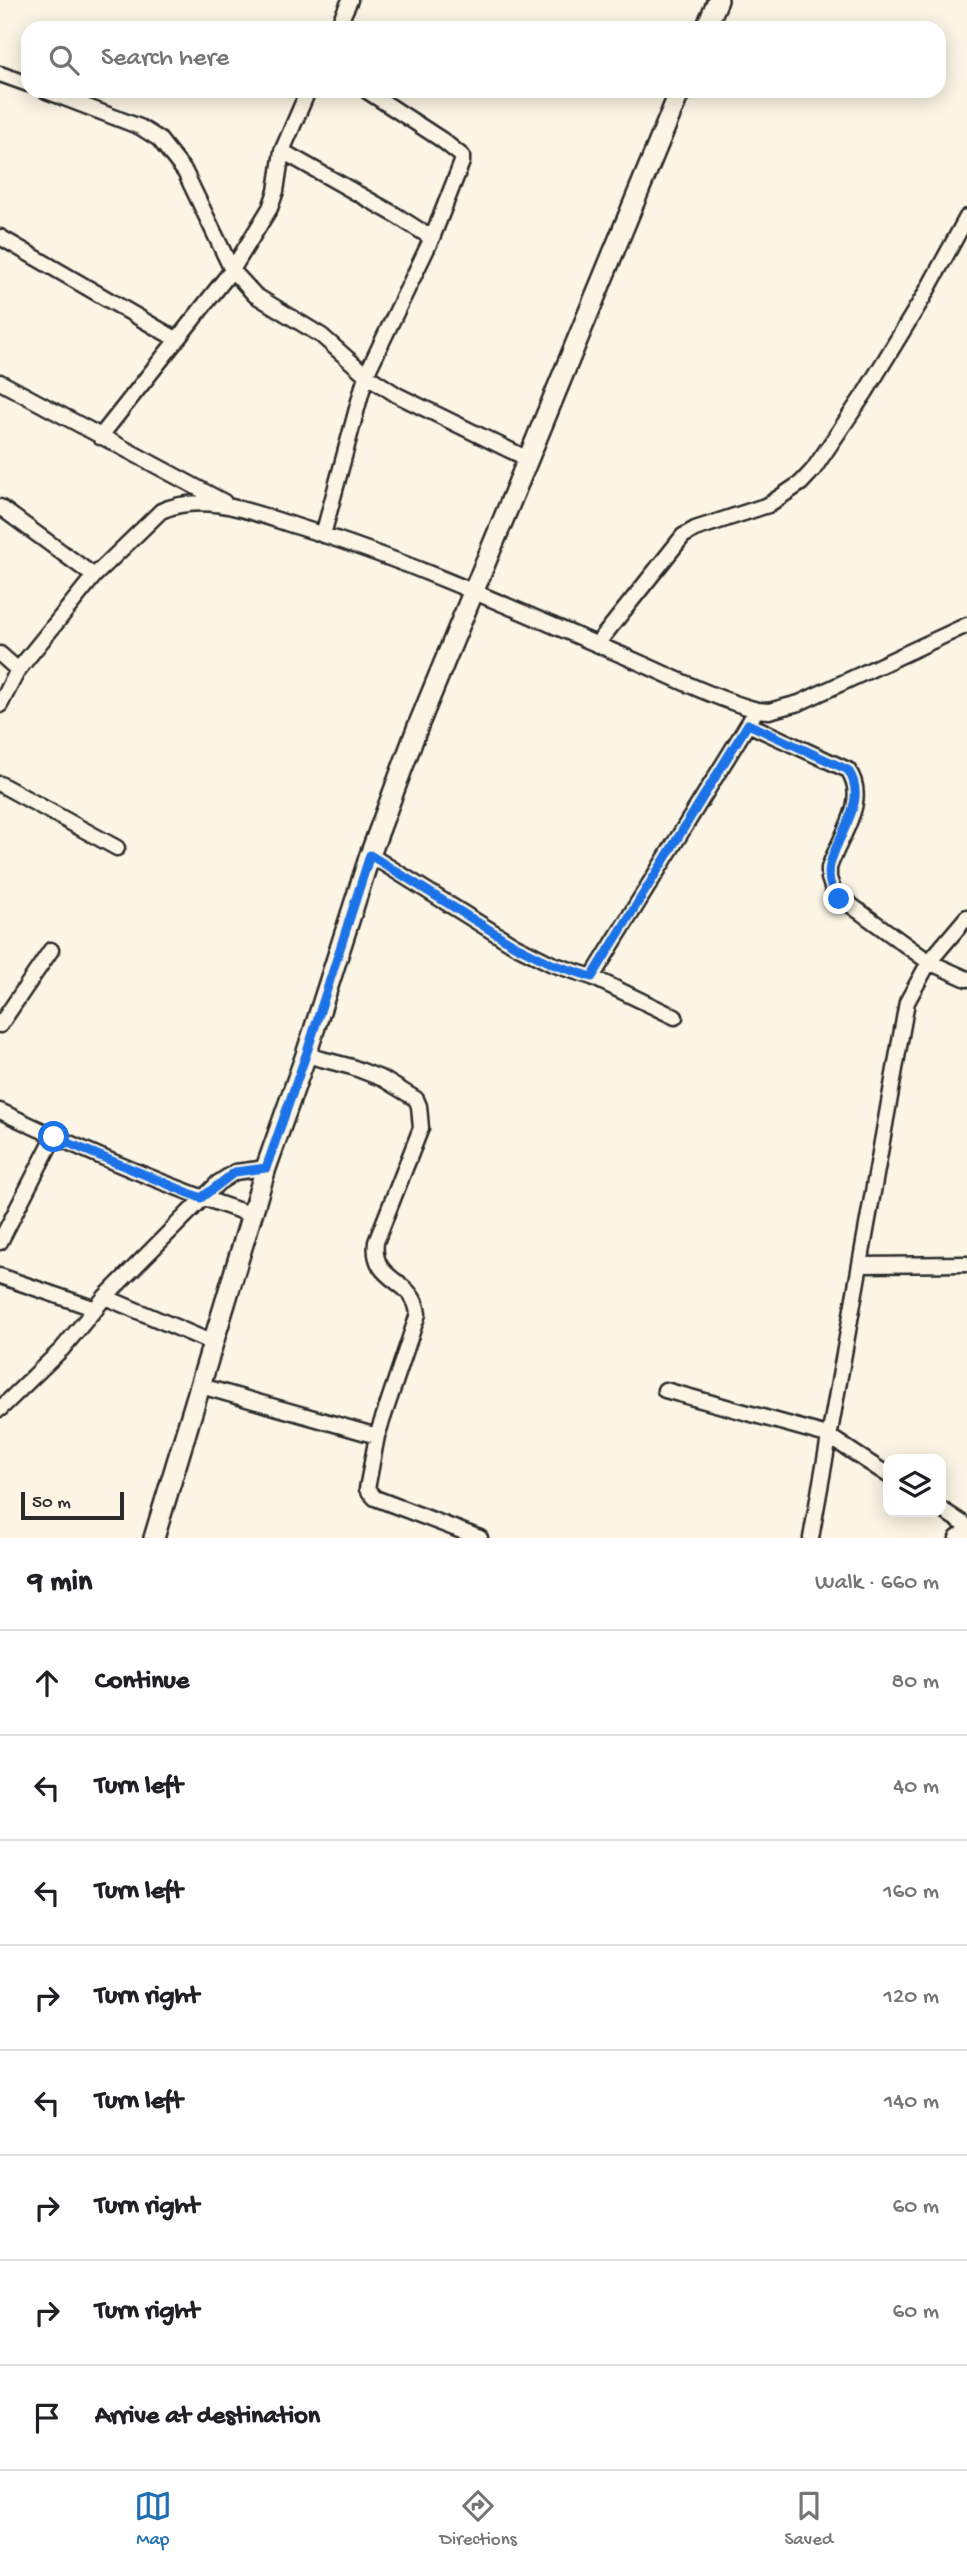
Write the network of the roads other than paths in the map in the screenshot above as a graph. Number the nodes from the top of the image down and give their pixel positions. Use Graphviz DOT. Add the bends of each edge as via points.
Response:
graph roads {
  1 [pos="350,0"];
  2 [pos="718,0"];
  3 [pos="340,21"];
  4 [pos="709,21"];
  5 [pos="0,74"];
  6 [pos="21,82"];
  7 [pos="64,98"];
  8 [pos="305,98"];
  9 [pos="378,98"];
  10 [pos="677,98"];
  11 [pos="282,151"];
  12 [pos="967,216"];
  13 [pos="0,237"];
  14 [pos="432,239"];
  15 [pos="232,270"];
  16 [pos="176,339"];
  17 [pos="366,375"];
  18 [pos="0,382"];
  19 [pos="100,437"];
  20 [pos="528,459"];
  21 [pos="232,506"];
  22 [pos="0,508"];
  23 [pos="323,534"];
  24 [pos="94,576"];
  25 [pos="473,591"];
  26 [pos="967,625"];
  27 [pos="597,644"];
  28 [pos="0,654"];
  29 [pos="18,670"];
  30 [pos="0,705"];
  31 [pos="757,710"];
  32 [pos="748,724"];
  33 [pos="0,784"];
  34 [pos="117,848"];
  35 [pos="370,855"];
  36 [pos="967,917"];
  37 [pos="51,950"];
  38 [pos="929,962"];
  39 [pos="592,977"];
  40 [pos="967,979"];
  41 [pos="675,1017"];
  42 [pos="0,1025"];
  43 [pos="306,1055"];
  44 [pos="0,1111"];
  45 [pos="54,1137"];
  46 [pos="266,1168"];
  47 [pos="201,1198"];
  48 [pos="251,1215"];
  49 [pos="0,1242"];
  50 [pos="967,1264"];
  51 [pos="860,1265"];
  52 [pos="0,1276"];
  53 [pos="106,1297"];
  54 [pos="96,1309"];
  55 [pos="213,1343"];
  56 [pos="201,1386"];
  57 [pos="665,1390"];
  58 [pos="0,1409"];
  59 [pos="827,1435"];
  60 [pos="377,1436"];
  61 [pos="883,1472"];
  62 [pos="946,1512"];
  63 [pos="967,1526"];
  64 [pos="967,1532"];
  65 [pos="154,1538"];
  66 [pos="480,1538"];
  67 [pos="811,1538"];
  68 [pos="957,1538"];
  1 -- 3 [label="street"];
  2 -- 4 [label="street"];
  5 -- 6 [label="street"];
  7 -- 15 [label="street" via="159,139 185,172"];
  8 -- 11 [label="street"];
  9 -- 14 [label="street" via="462,156"];
  10 -- 20 [label="street"];
  11 -- 14 [label="street"];
  11 -- 15 [label="street" via="270,208"];
  12 -- 27 [label="street" via="924,296 813,470 768,505 683,536"];
  13 -- 16 [label="street"];
  14 -- 17 [label="street"];
  15 -- 16 [label="street"];
  15 -- 17 [label="street" via="255,296 322,336"];
  16 -- 19 [label="street"];
  17 -- 20 [label="street"];
  17 -- 23 [label="street"];
  18 -- 19 [label="street"];
  19 -- 21 [label="street"];
  20 -- 25 [label="street"];
  21 -- 23 [label="street"];
  21 -- 24 [label="street" via="193,503 170,507"];
  22 -- 24 [label="street"];
  23 -- 25 [label="street"];
  24 -- 29 [label="street"];
  25 -- 27 [label="street"];
  25 -- 35 [label="street"];
  26 -- 31 [label="street" via="799,703"];
  27 -- 31 [label="street"];
  28 -- 29 [label="street"];
  29 -- 30 [label="street"];
  31 -- 32 [label="street"];
  32 -- 38 [label="street" via="848,770 857,794 829,868 831,887 839,899"];
  32 -- 39 [label="street"];
  33 -- 34 [label="street"];
  35 -- 39 [label="street" via="514,945"];
  35 -- 43 [label="street"];
  36 -- 38 [label="street"];
  37 -- 42 [label="street"];
  38 -- 40 [label="street"];
  38 -- 51 [label="street" via="907,1002"];
  39 -- 41 [label="street"];
  43 -- 46 [label="street"];
  43 -- 60 [label="street" via="383,1079 416,1099 421,1113 421,1128 376,1242 378,1266 411,1293 418,1314"];
  44 -- 45 [label="street"];
  45 -- 47 [label="street"];
  45 -- 49 [label="street"];
  46 -- 47 [label="street" via="235,1172"];
  46 -- 48 [label="street"];
  47 -- 48 [label="street"];
  47 -- 53 [label="street"];
  48 -- 55 [label="street"];
  50 -- 51 [label="street"];
  51 -- 59 [label="street"];
  52 -- 54 [label="street"];
  53 -- 54 [label="street"];
  53 -- 55 [label="street"];
  54 -- 58 [label="street"];
  55 -- 56 [label="street"];
  56 -- 60 [label="street"];
  56 -- 65 [label="street"];
  57 -- 59 [label="street"];
  59 -- 61 [label="street"];
  59 -- 67 [label="street"];
  60 -- 66 [label="street" via="367,1489 370,1495"];
  62 -- 63 [label="street"];
  64 -- 68 [label="street"];
}
